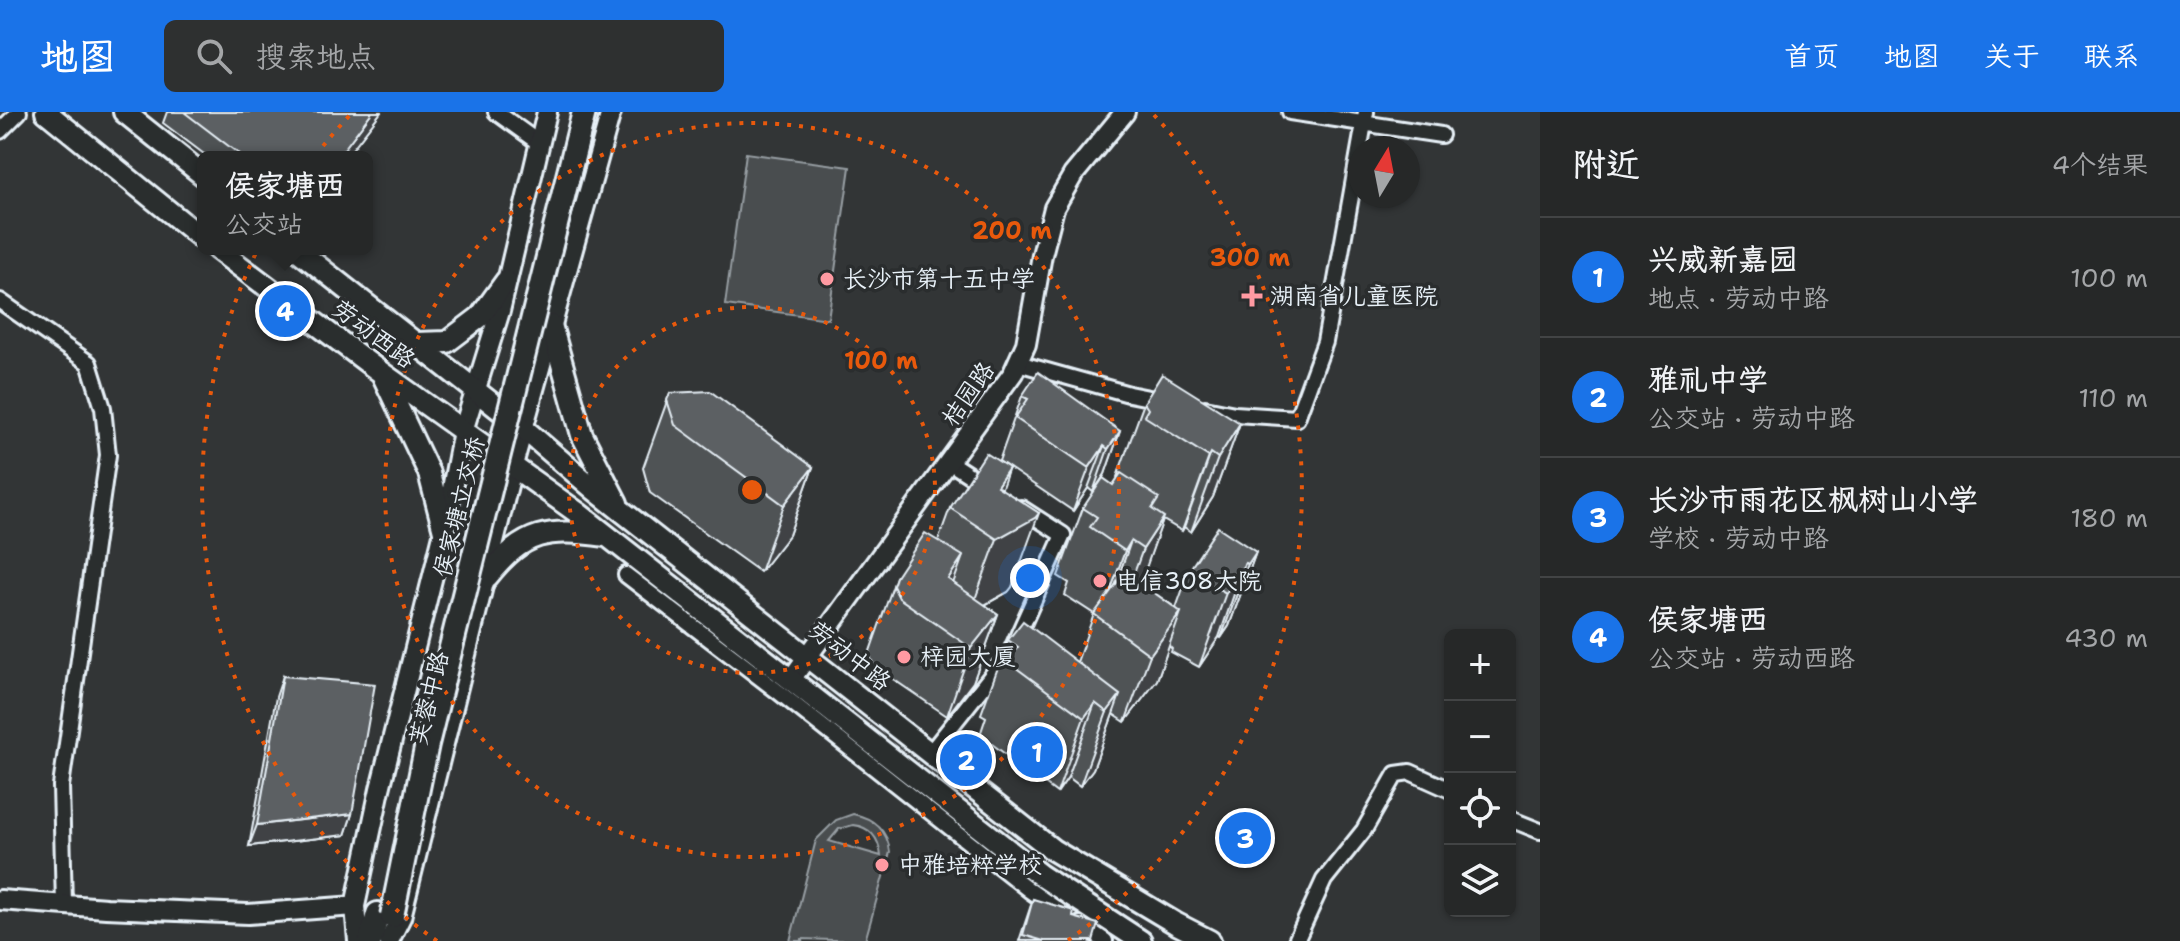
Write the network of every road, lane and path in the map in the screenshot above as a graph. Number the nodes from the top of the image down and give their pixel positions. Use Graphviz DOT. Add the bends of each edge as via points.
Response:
graph roads {
  1 [pos="19,112"];
  2 [pos="46,112"];
  3 [pos="124,112"];
  4 [pos="496,112"];
  5 [pos="547,112"];
  6 [pos="570,112"];
  7 [pos="584,112"];
  8 [pos="611,112"];
  9 [pos="1125,112"];
  10 [pos="1290,112"];
  11 [pos="1365,118"];
  12 [pos="0,131"];
  13 [pos="1441,135"];
  14 [pos="539,143"];
  15 [pos="197,170"];
  16 [pos="197,234"];
  17 [pos="225,255"];
  18 [pos="304,255"];
  19 [pos="506,281"];
  20 [pos="0,301"];
  21 [pos="551,325"];
  22 [pos="416,343"];
  23 [pos="1018,363"];
  24 [pos="381,373"];
  25 [pos="474,390"];
  26 [pos="523,428"];
  27 [pos="463,431"];
  28 [pos="949,462"];
  29 [pos="513,465"];
  30 [pos="621,510"];
  31 [pos="444,531"];
  32 [pos="608,536"];
  33 [pos="626,575"];
  34 [pos="487,577"];
  35 [pos="808,656"];
  36 [pos="792,678"];
  37 [pos="930,753"];
  38 [pos="1444,787"];
  39 [pos="1516,821"];
  40 [pos="1540,831"];
  41 [pos="0,900"];
  42 [pos="64,905"];
  43 [pos="355,906"];
  44 [pos="385,915"];
  45 [pos="358,941"];
  46 [pos="370,941"];
  47 [pos="386,941"];
  48 [pos="1105,941"];
  49 [pos="1141,941"];
  50 [pos="1210,941"];
  51 [pos="1296,941"];
  1 -- 12 [label="street"];
  2 -- 16 [label="main road"];
  3 -- 15 [label="main road"];
  4 -- 14 [label="street"];
  5 -- 14 [label="street"];
  6 -- 44 [label="main road, 侯家塘立交桥" via="414,740"];
  7 -- 44 [label="main road, 侯家塘立交桥, bridge"];
  8 -- 21 [label="street"];
  9 -- 23 [label="street, 桔园路" via="1073,175 1054,208"];
  10 -- 11 [label="street"];
  11 -- 13 [label="street"];
  11 -- 23 [label="street" via="1325,342 1297,418 1235,414 1129,394"];
  14 -- 19 [label="street"];
  17 -- 24 [label="main road, 劳动西路"];
  18 -- 22 [label="main road, 劳动西路"];
  19 -- 22 [label="main road" via="480,317 447,342"];
  19 -- 25 [label="street"];
  20 -- 42 [label="street" via="89,363 103,408 108,455 61,786"];
  21 -- 26 [label="street"];
  21 -- 30 [label="main road" via="582,435"];
  22 -- 25 [label="main road, 劳动西路"];
  23 -- 28 [label="street, 桔园路"];
  24 -- 27 [label="main road, 劳动西路"];
  24 -- 31 [label="main road" via="429,473"];
  25 -- 26 [label="main road, 劳动中路"];
  25 -- 27 [label="street"];
  26 -- 29 [label="street, 芙蓉中路"];
  26 -- 30 [label="main road, 劳动中路"];
  27 -- 29 [label="main road"];
  27 -- 31 [label="street"];
  28 -- 35 [label="street, 桔园路"];
  28 -- 37 [label="street" via="1063,535 1011,651"];
  29 -- 32 [label="main road"];
  29 -- 34 [label="street, 芙蓉中路"];
  30 -- 35 [label="main road, 劳动中路"];
  31 -- 43 [label="street"];
  32 -- 34 [label="main road" via="544,533 517,544"];
  32 -- 36 [label="main road"];
  33 -- 48 [label="street" via="1029,890"];
  34 -- 47 [label="street, 芙蓉中路" via="401,917"];
  35 -- 36 [label="street, 桔园路"];
  35 -- 37 [label="main road, 劳动中路"];
  36 -- 49 [label="main road" via="1040,875"];
  37 -- 50 [label="main road, 劳动中路" via="1053,850"];
  38 -- 51 [label="street" via="1410,772 1396,774 1364,830 1324,880"];
  39 -- 40 [label="street"];
  41 -- 42 [label="street"];
  42 -- 43 [label="street" via="248,914"];
  43 -- 45 [label="street"];
  44 -- 46 [label="main road"];
  44 -- 47 [label="main road"];
}
